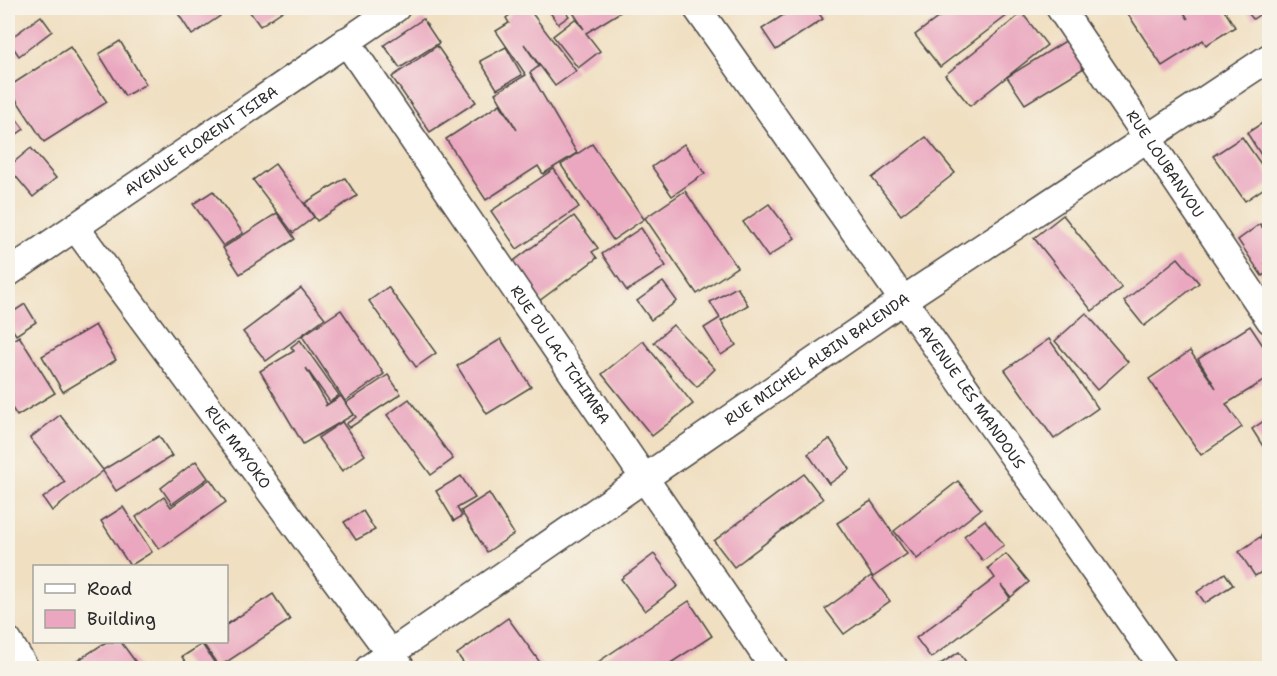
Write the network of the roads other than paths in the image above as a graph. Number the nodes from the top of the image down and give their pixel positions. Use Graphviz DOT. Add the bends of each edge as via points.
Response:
graph roads {
  1 [pos="396,8"];
  2 [pos="697,8"];
  3 [pos="1059,8"];
  4 [pos="346,41"];
  5 [pos="1269,57"];
  6 [pos="1148,138"];
  7 [pos="75,227"];
  8 [pos="8,273"];
  9 [pos="903,300"];
  10 [pos="1269,320"];
  11 [pos="645,478"];
  12 [pos="8,641"];
  13 [pos="396,661"];
  14 [pos="26,669"];
  15 [pos="369,669"];
  16 [pos="774,669"];
  17 [pos="1163,669"];
  1 -- 4 [label="street, AVENUE FLORENT TSIBA"];
  2 -- 9 [label="street, AVENUE LES MANDOUS"];
  3 -- 6 [label="street, RUE LOUBANVOU"];
  4 -- 7 [label="street, AVENUE FLORENT TSIBA"];
  4 -- 11 [label="street, RUE DU LAC TCHIMBA"];
  5 -- 6 [label="street, RUE MICHEL ALBIN BALENDA"];
  6 -- 9 [label="street, RUE MICHEL ALBIN BALENDA"];
  6 -- 10 [label="street, RUE LOUBANVOU"];
  7 -- 8 [label="street, AVENUE FLORENT TSIBA"];
  7 -- 13 [label="street, RUE MAYOKO"];
  9 -- 11 [label="street, RUE MICHEL ALBIN BALENDA"];
  9 -- 17 [label="street, AVENUE LES MANDOUS"];
  11 -- 13 [label="street, RUE MICHEL ALBIN BALENDA"];
  11 -- 16 [label="street, RUE DU LAC TCHIMBA"];
  12 -- 14 [label="street"];
  13 -- 15 [label="street, RUE MICHEL ALBIN BALENDA"];
}
